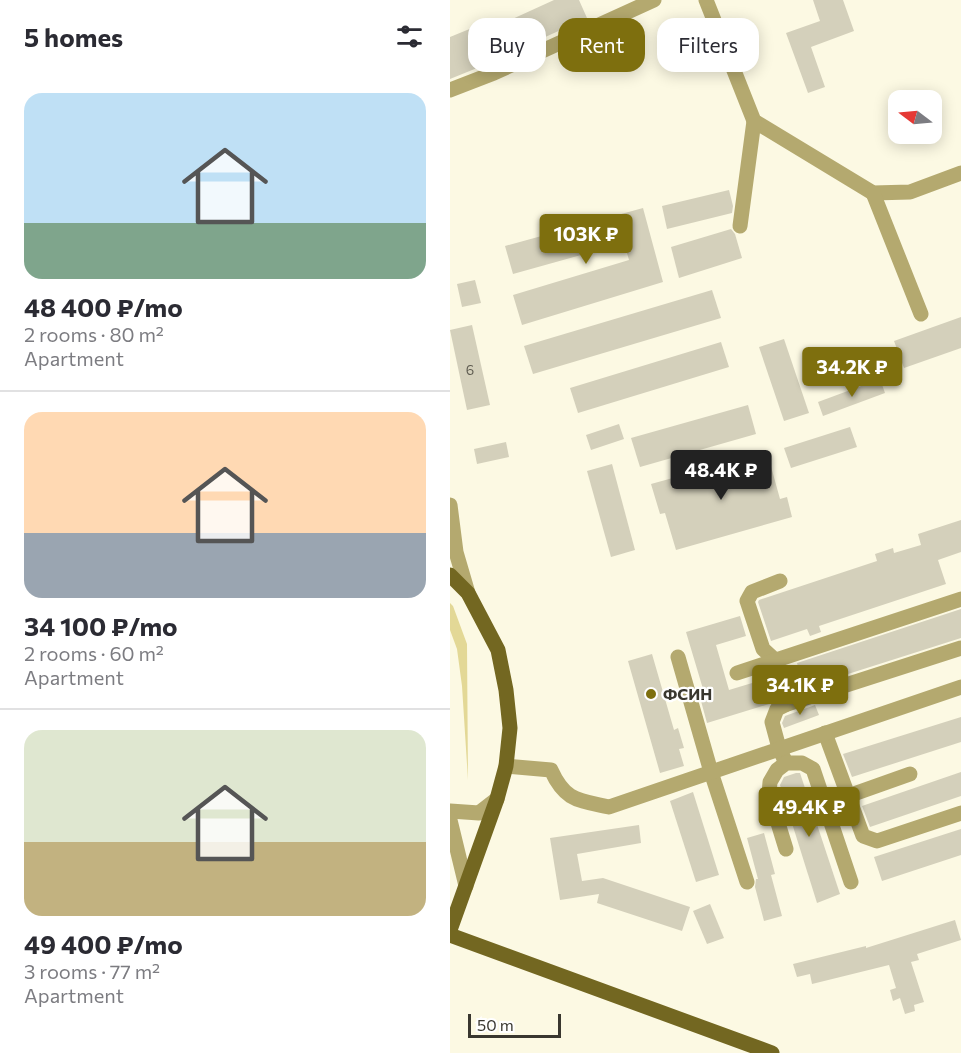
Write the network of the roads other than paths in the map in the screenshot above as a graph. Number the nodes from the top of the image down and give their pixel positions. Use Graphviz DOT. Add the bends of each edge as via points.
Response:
graph roads {
  1 [pos="654,0"];
  2 [pos="706,0"];
  3 [pos="450,90"];
  4 [pos="754,121"];
  5 [pos="961,173"];
  6 [pos="873,193"];
  7 [pos="740,226"];
  8 [pos="921,314"];
  9 [pos="450,505"];
  10 [pos="450,575"];
  11 [pos="780,581"];
  12 [pos="468,593"];
  13 [pos="961,599"];
  14 [pos="961,648"];
  15 [pos="678,657"];
  16 [pos="776,660"];
  17 [pos="737,673"];
  18 [pos="961,687"];
  19 [pos="787,704"];
  20 [pos="825,733"];
  21 [pos="779,748"];
  22 [pos="786,763"];
  23 [pos="506,766"];
  24 [pos="711,772"];
  25 [pos="910,774"];
  26 [pos="848,796"];
  27 [pos="497,799"];
  28 [pos="450,811"];
  29 [pos="961,813"];
  30 [pos="450,820"];
  31 [pos="786,849"];
  32 [pos="450,871"];
  33 [pos="747,882"];
  34 [pos="851,882"];
  35 [pos="466,886"];
  36 [pos="450,930"];
  37 [pos="450,935"];
  38 [pos="772,1053"];
  1 -- 3 [label="street"];
  2 -- 4 [label="street"];
  4 -- 6 [label="street"];
  4 -- 7 [label="street"];
  5 -- 6 [label="street" via="910,192"];
  6 -- 8 [label="street"];
  9 -- 12 [label="street" via="456,552"];
  10 -- 12 [label="main road"];
  11 -- 16 [label="street" via="752,592 747,601 763,649"];
  12 -- 23 [label="main road" via="498,650 510,728"];
  13 -- 16 [label="street"];
  14 -- 19 [label="street"];
  15 -- 24 [label="street"];
  16 -- 17 [label="street"];
  16 -- 19 [label="street"];
  18 -- 20 [label="street"];
  19 -- 21 [label="street" via="777,709 772,722"];
  20 -- 21 [label="street"];
  20 -- 26 [label="street"];
  21 -- 22 [label="street"];
  21 -- 24 [label="street"];
  22 -- 31 [label="street" via="770,782 769,794"];
  22 -- 34 [label="street" via="802,763 813,769"];
  23 -- 24 [label="street" via="551,770 558,786 575,800 609,807"];
  23 -- 27 [label="main road"];
  24 -- 33 [label="street"];
  25 -- 26 [label="street"];
  26 -- 29 [label="street" via="863,836 877,841"];
  27 -- 28 [label="street" via="479,813"];
  27 -- 35 [label="main road"];
  30 -- 35 [label="street"];
  32 -- 35 [label="street"];
  35 -- 36 [label="main road"];
  37 -- 38 [label="main road"];
}
